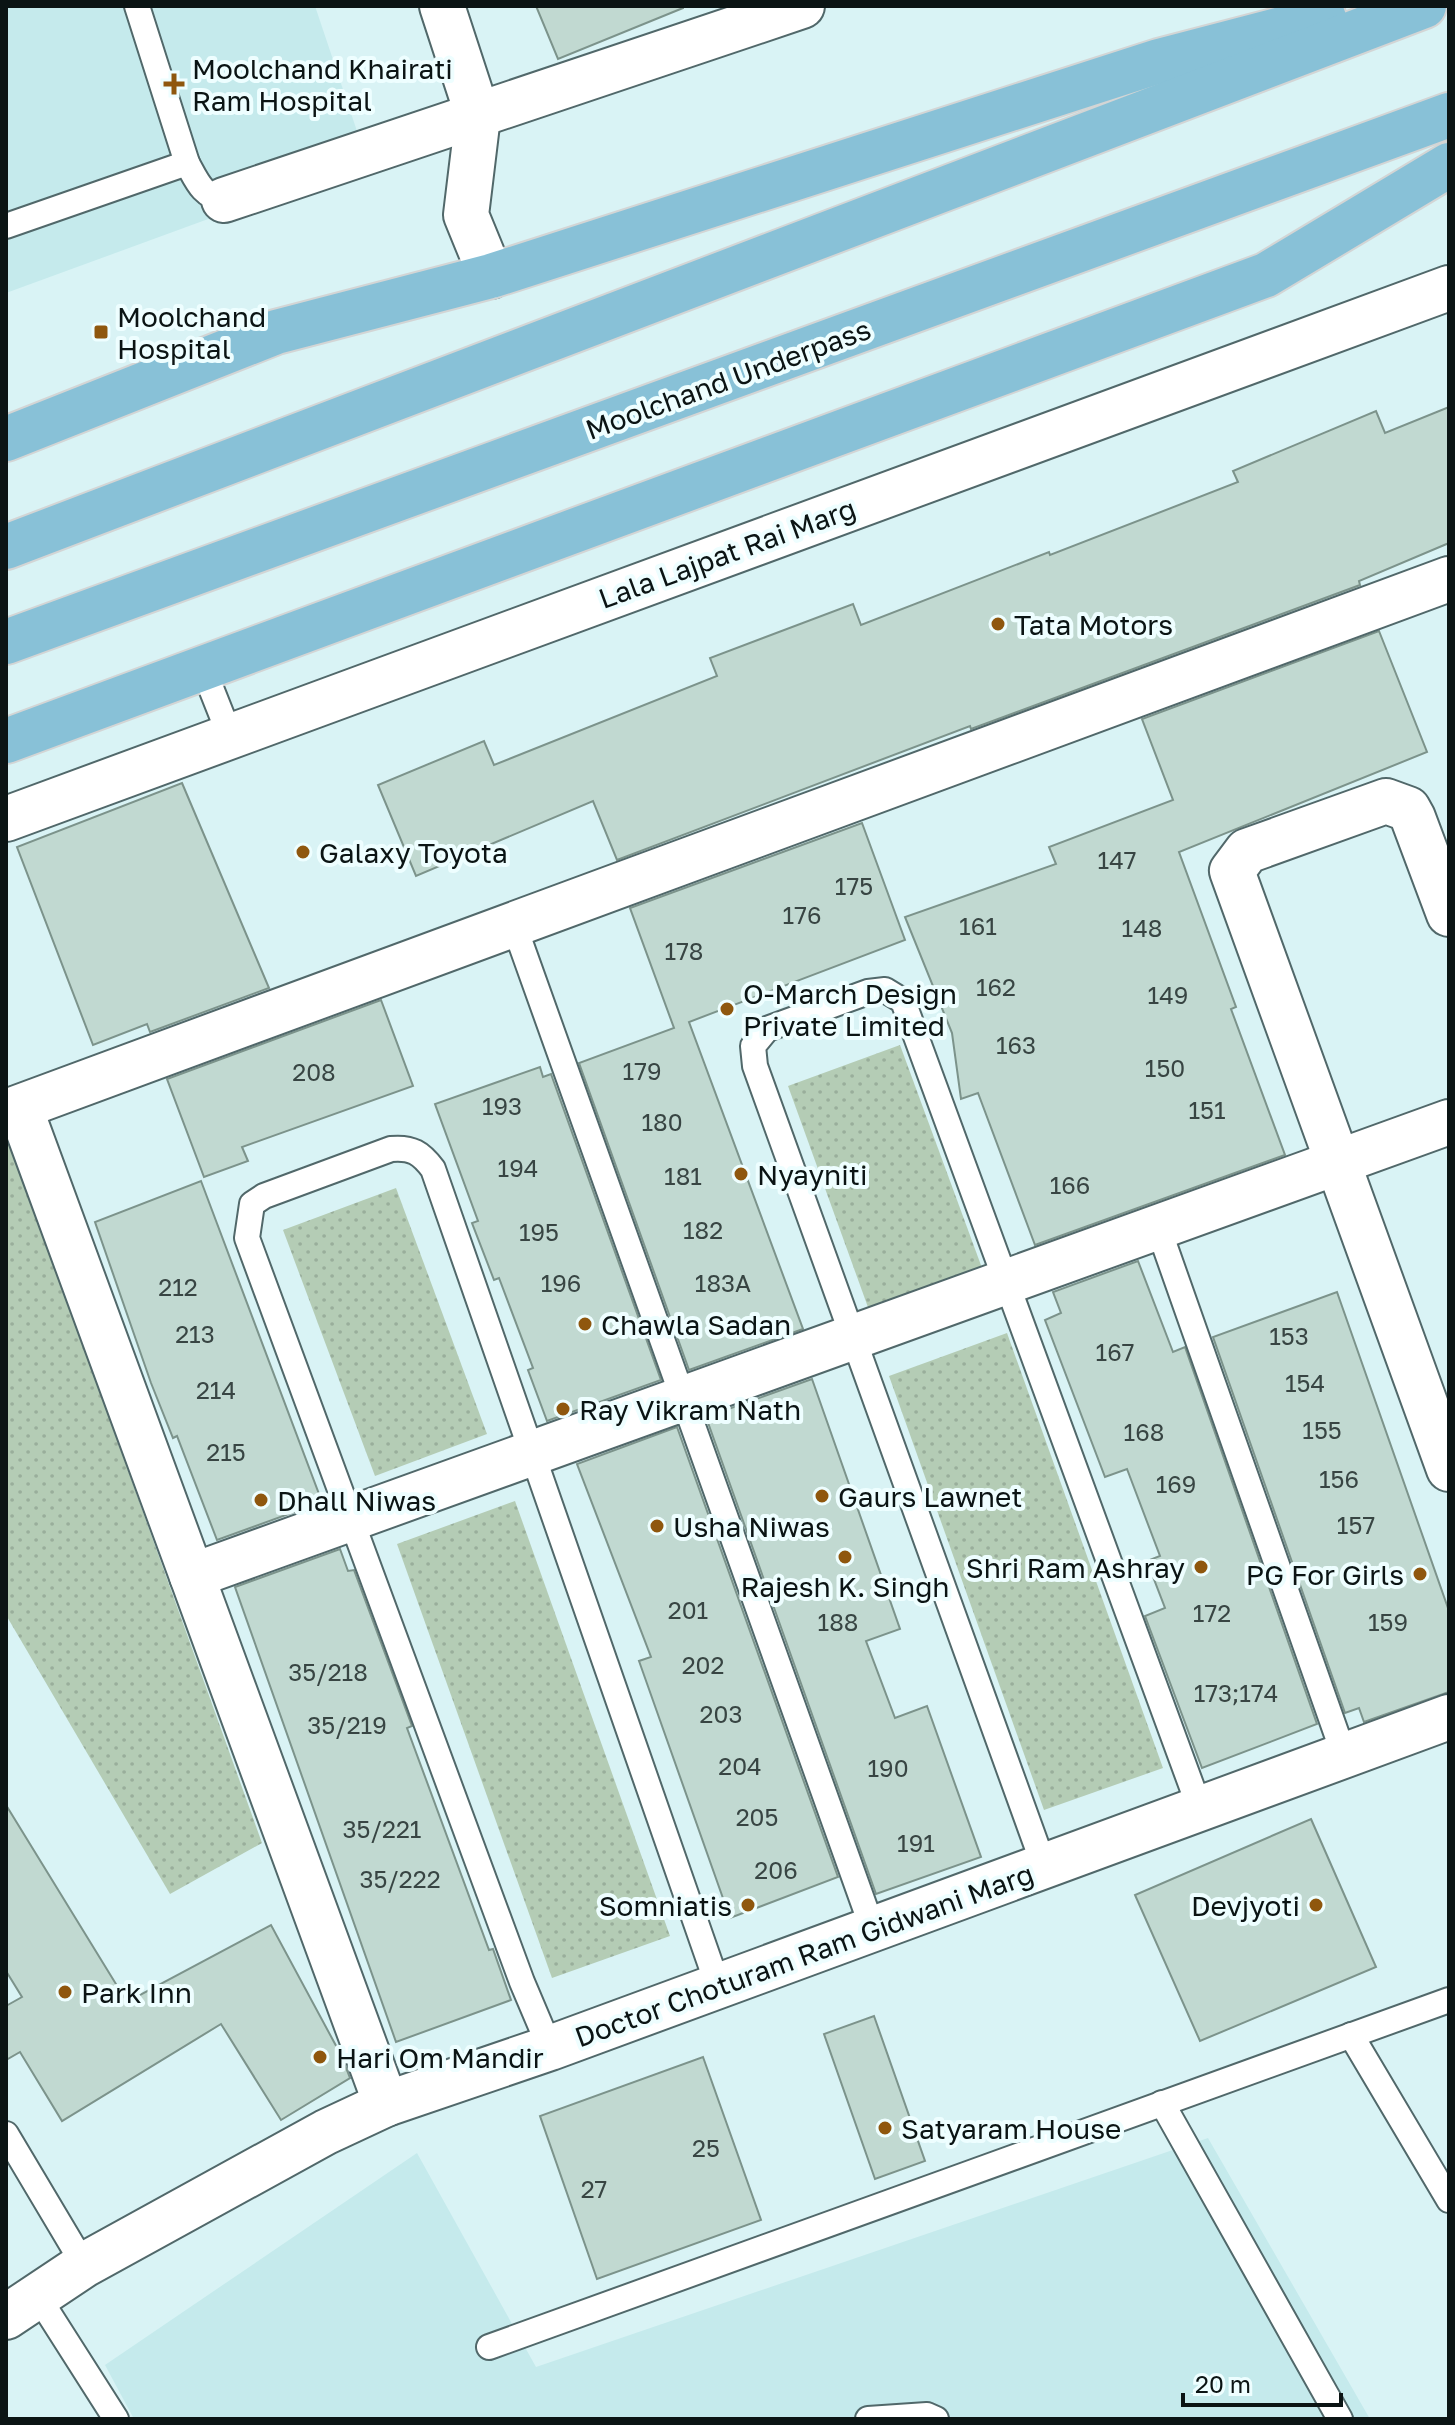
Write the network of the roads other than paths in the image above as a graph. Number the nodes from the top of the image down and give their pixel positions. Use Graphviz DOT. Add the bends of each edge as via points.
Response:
graph roads {
  1 [pos="137,6"];
  2 [pos="442,6"];
  3 [pos="802,6"];
  4 [pos="1368,6"];
  5 [pos="1424,6"];
  6 [pos="1449,115"];
  7 [pos="478,116"];
  8 [pos="187,163"];
  9 [pos="1449,165"];
  10 [pos="224,200"];
  11 [pos="6,226"];
  12 [pos="491,276"];
  13 [pos="1449,288"];
  14 [pos="6,439"];
  15 [pos="6,547"];
  16 [pos="1449,579"];
  17 [pos="6,642"];
  18 [pos="203,668"];
  19 [pos="230,736"];
  20 [pos="6,741"];
  21 [pos="6,819"];
  22 [pos="1449,914"];
  23 [pos="514,925"];
  24 [pos="13,1110"];
  25 [pos="1449,1122"];
  26 [pos="1338,1162"];
  27 [pos="1158,1227"];
  28 [pos="1006,1283"];
  29 [pos="853,1338"];
  30 [pos="685,1398"];
  31 [pos="534,1452"];
  32 [pos="1449,1469"];
  33 [pos="350,1519"];
  34 [pos="192,1576"];
  35 [pos="1449,1717"];
  36 [pos="1344,1755"];
  37 [pos="1200,1809"];
  38 [pos="1044,1866"];
  39 [pos="873,1930"];
  40 [pos="718,1986"];
  41 [pos="1449,2000"];
  42 [pos="1351,2035"];
  43 [pos="550,2048"];
  44 [pos="1162,2103"];
  45 [pos="386,2104"];
  46 [pos="6,2134"];
  47 [pos="1449,2200"];
  48 [pos="84,2265"];
  49 [pos="21,2306"];
  50 [pos="489,2347"];
  51 [pos="116,2419"];
  52 [pos="868,2419"];
  53 [pos="936,2419"];
  54 [pos="1340,2419"];
  1 -- 8 [label="lane"];
  2 -- 7 [label="street"];
  3 -- 7 [label="street"];
  4 -- 12 [label="main road" via="1159,61"];
  5 -- 15 [label="main road"];
  6 -- 17 [label="main road, Moolchand Underpass"];
  7 -- 10 [label="street"];
  7 -- 12 [label="street" via="466,215"];
  8 -- 10 [label="lane" via="211,198"];
  8 -- 11 [label="lane"];
  9 -- 18 [label="main road" via="1266,275"];
  12 -- 14 [label="main road" via="276,332"];
  13 -- 19 [label="street, Lala Lajpat Rai Marg"];
  16 -- 23 [label="street"];
  18 -- 19 [label="lane"];
  18 -- 20 [label="main road"];
  19 -- 21 [label="street, Lala Lajpat Rai Marg"];
  22 -- 26 [label="street" via="1408,809 1386,801 1247,851 1232,871"];
  23 -- 24 [label="street"];
  23 -- 30 [label="lane"];
  24 -- 34 [label="street"];
  25 -- 26 [label="street"];
  26 -- 27 [label="street"];
  26 -- 32 [label="street"];
  27 -- 28 [label="street"];
  27 -- 36 [label="lane"];
  28 -- 29 [label="street"];
  28 -- 29 [label="lane" via="903,1001 885,990 868,992 767,1029 753,1046 755,1066"];
  28 -- 37 [label="lane"];
  29 -- 30 [label="street"];
  29 -- 38 [label="lane"];
  30 -- 31 [label="street"];
  30 -- 39 [label="lane"];
  31 -- 33 [label="street"];
  31 -- 33 [label="lane" via="433,1169 422,1154 391,1149 264,1196 252,1204 247,1221 247,1238"];
  31 -- 40 [label="lane"];
  33 -- 34 [label="street"];
  33 -- 43 [label="lane"];
  34 -- 45 [label="street"];
  35 -- 36 [label="street, Doctor Choturam Ram Gidwani Marg"];
  36 -- 37 [label="street, Doctor Choturam Ram Gidwani Marg"];
  37 -- 38 [label="street, Doctor Choturam Ram Gidwani Marg"];
  38 -- 39 [label="street, Doctor Choturam Ram Gidwani Marg"];
  39 -- 40 [label="street, Doctor Choturam Ram Gidwani Marg"];
  40 -- 43 [label="street, Doctor Choturam Ram Gidwani Marg"];
  41 -- 42 [label="lane"];
  42 -- 44 [label="lane"];
  42 -- 47 [label="lane"];
  43 -- 45 [label="street, Doctor Choturam Ram Gidwani Marg"];
  44 -- 50 [label="lane"];
  44 -- 54 [label="lane"];
  45 -- 48 [label="street, Doctor Choturam Ram Gidwani Marg"];
  46 -- 48 [label="lane"];
  48 -- 49 [label="street, Doctor Choturam Ram Gidwani Marg"];
  49 -- 51 [label="lane"];
  52 -- 53 [label="lane"];
}
